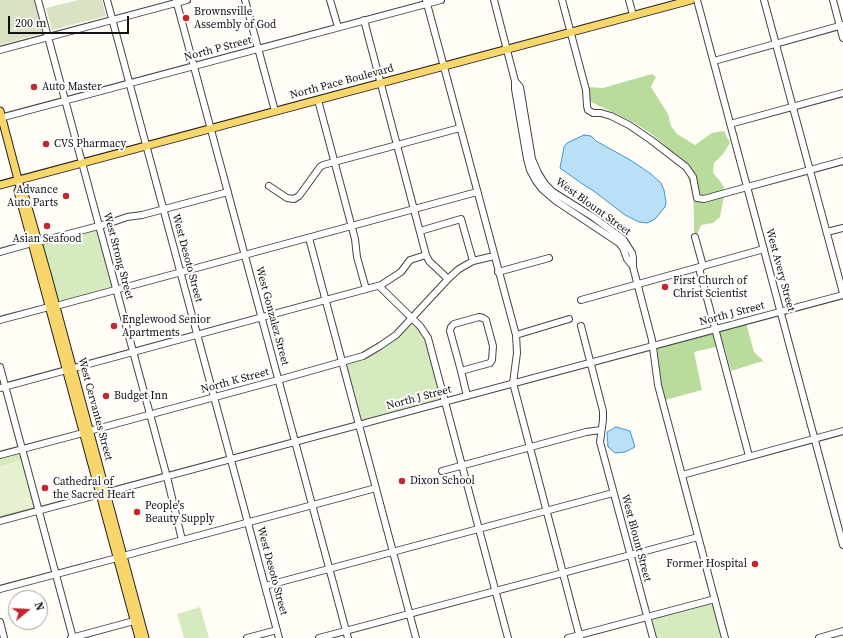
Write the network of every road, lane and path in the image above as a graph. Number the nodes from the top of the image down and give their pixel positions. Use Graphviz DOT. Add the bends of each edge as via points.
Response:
graph roads {
  1 [pos="38,0"];
  2 [pos="107,0"];
  3 [pos="187,0"];
  4 [pos="245,0"];
  5 [pos="330,0"];
  6 [pos="441,0"];
  7 [pos="494,0"];
  8 [pos="562,0"];
  9 [pos="629,0"];
  10 [pos="691,0"];
  11 [pos="697,0"];
  12 [pos="764,0"];
  13 [pos="833,0"];
  14 [pos="177,1"];
  15 [pos="427,2"];
  16 [pos="633,15"];
  17 [pos="113,20"];
  18 [pos="364,20"];
  19 [pos="841,26"];
  20 [pos="338,28"];
  21 [pos="570,32"];
  22 [pos="48,37"];
  23 [pos="843,38"];
  24 [pos="776,44"];
  25 [pos="258,49"];
  26 [pos="506,49"];
  27 [pos="0,50"];
  28 [pos="714,61"];
  29 [pos="194,66"];
  30 [pos="444,66"];
  31 [pos="129,83"];
  32 [pos="381,83"];
  33 [pos="843,93"];
  34 [pos="66,100"];
  35 [pos="318,100"];
  36 [pos="793,107"];
  37 [pos="275,111"];
  38 [pos="1,115"];
  39 [pos="730,124"];
  40 [pos="211,128"];
  41 [pos="460,128"];
  42 [pos="397,145"];
  43 [pos="147,146"];
  44 [pos="843,161"];
  45 [pos="334,162"];
  46 [pos="83,164"];
  47 [pos="810,170"];
  48 [pos="19,184"];
  49 [pos="0,185"];
  50 [pos="269,186"];
  51 [pos="747,187"];
  52 [pos="228,192"];
  53 [pos="477,192"];
  54 [pos="164,209"];
  55 [pos="414,209"];
  56 [pos="100,226"];
  57 [pos="351,226"];
  58 [pos="843,228"];
  59 [pos="420,231"];
  60 [pos="827,232"];
  61 [pos="695,237"];
  62 [pos="309,238"];
  63 [pos="35,243"];
  64 [pos="764,249"];
  65 [pos="0,252"];
  66 [pos="245,255"];
  67 [pos="426,255"];
  68 [pos="494,256"];
  69 [pos="549,258"];
  70 [pos="473,261"];
  71 [pos="703,266"];
  72 [pos="180,272"];
  73 [pos="498,272"];
  74 [pos="448,279"];
  75 [pos="637,285"];
  76 [pos="379,286"];
  77 [pos="117,289"];
  78 [pos="366,289"];
  79 [pos="843,294"];
  80 [pos="580,300"];
  81 [pos="325,301"];
  82 [pos="53,306"];
  83 [pos="780,312"];
  84 [pos="262,318"];
  85 [pos="412,318"];
  86 [pos="569,319"];
  87 [pos="0,320"];
  88 [pos="581,326"];
  89 [pos="716,329"];
  90 [pos="198,334"];
  91 [pos="516,335"];
  92 [pos="653,346"];
  93 [pos="134,352"];
  94 [pos="342,362"];
  95 [pos="591,362"];
  96 [pos="0,367"];
  97 [pos="69,369"];
  98 [pos="461,370"];
  99 [pos="278,380"];
  100 [pos="513,383"];
  101 [pos="3,387"];
  102 [pos="467,396"];
  103 [pos="214,397"];
  104 [pos="445,401"];
  105 [pos="150,414"];
  106 [pos="359,425"];
  107 [pos="601,430"];
  108 [pos="843,431"];
  109 [pos="86,432"];
  110 [pos="814,438"];
  111 [pos="295,442"];
  112 [pos="530,446"];
  113 [pos="22,449"];
  114 [pos="0,454"];
  115 [pos="749,456"];
  116 [pos="231,459"];
  117 [pos="461,465"];
  118 [pos="442,471"];
  119 [pos="682,475"];
  120 [pos="167,476"];
  121 [pos="376,488"];
  122 [pos="613,493"];
  123 [pos="103,494"];
  124 [pos="312,505"];
  125 [pos="546,510"];
  126 [pos="39,511"];
  127 [pos="0,521"];
  128 [pos="248,522"];
  129 [pos="478,528"];
  130 [pos="698,537"];
  131 [pos="182,540"];
  132 [pos="843,545"];
  133 [pos="393,552"];
  134 [pos="630,554"];
  135 [pos="120,557"];
  136 [pos="329,569"];
  137 [pos="563,572"];
  138 [pos="56,574"];
  139 [pos="265,586"];
  140 [pos="0,589"];
  141 [pos="495,591"];
  142 [pos="715,599"];
  143 [pos="410,614"];
  144 [pos="647,617"];
  145 [pos="134,621"];
  146 [pos="0,622"];
  147 [pos="277,630"];
  148 [pos="346,631"];
  149 [pos="843,631"];
  150 [pos="139,636"];
  151 [pos="580,636"];
  152 [pos="4,638"];
  153 [pos="72,638"];
  154 [pos="145,638"];
  155 [pos="247,638"];
  156 [pos="279,638"];
  157 [pos="319,638"];
  158 [pos="348,638"];
  159 [pos="416,638"];
  160 [pos="508,638"];
  161 [pos="568,638"];
  162 [pos="653,638"];
  163 [pos="725,638"];
  164 [pos="819,638"];
  1 -- 22 [label="street, West Strong Street"];
  2 -- 17 [label="street, West Desoto Street"];
  3 -- 14 [label="street"];
  4 -- 25 [label="street"];
  5 -- 20 [label="street"];
  6 -- 15 [label="street, North P Street"];
  7 -- 26 [label="street, West Blount Street"];
  8 -- 21 [label="street"];
  9 -- 16 [label="street"];
  10 -- 16 [label="main road, North Pace Boulevard"];
  11 -- 28 [label="street, West Avery Street"];
  12 -- 24 [label="street"];
  13 -- 19 [label="street"];
  14 -- 17 [label="street"];
  14 -- 29 [label="street, West Gonzalez Street"];
  15 -- 18 [label="street, North P Street"];
  15 -- 30 [label="street"];
  16 -- 21 [label="main road, North Pace Boulevard"];
  17 -- 22 [label="street"];
  17 -- 31 [label="street, West Desoto Street"];
  18 -- 20 [label="street, North P Street"];
  18 -- 32 [label="street"];
  19 -- 23 [label="street"];
  19 -- 24 [label="street"];
  20 -- 25 [label="street, North P Street"];
  21 -- 26 [label="main road, North Pace Boulevard"];
  21 -- 51 [label="street" via="586,90 588,110 629,125 686,167 692,177 697,198 704,199"];
  22 -- 27 [label="street"];
  22 -- 34 [label="street, West Strong Street"];
  24 -- 28 [label="street"];
  24 -- 36 [label="street"];
  25 -- 29 [label="street, North P Street"];
  25 -- 37 [label="street"];
  26 -- 30 [label="main road, North Pace Boulevard"];
  26 -- 75 [label="street, West Blount Street" via="526,140 526,159 533,176 542,189 583,220 613,238 623,248 632,265"];
  28 -- 39 [label="street, West Avery Street"];
  29 -- 31 [label="street, North P Street"];
  29 -- 40 [label="street, West Gonzalez Street"];
  30 -- 32 [label="main road, North Pace Boulevard"];
  30 -- 41 [label="street"];
  31 -- 34 [label="street, North P Street"];
  31 -- 43 [label="street, West Desoto Street"];
  32 -- 35 [label="main road, North Pace Boulevard"];
  32 -- 42 [label="street"];
  33 -- 36 [label="street"];
  34 -- 38 [label="street, North P Street"];
  34 -- 46 [label="street, West Strong Street"];
  35 -- 37 [label="main road, North Pace Boulevard"];
  35 -- 45 [label="street"];
  36 -- 39 [label="street"];
  36 -- 47 [label="street"];
  37 -- 40 [label="main road, North Pace Boulevard"];
  38 -- 48 [label="main road, West Cervantes Street"];
  39 -- 51 [label="street, West Avery Street"];
  40 -- 43 [label="main road, North Pace Boulevard"];
  40 -- 52 [label="street, West Gonzalez Street"];
  41 -- 42 [label="street"];
  41 -- 53 [label="street"];
  42 -- 45 [label="street"];
  42 -- 55 [label="street"];
  43 -- 46 [label="main road, North Pace Boulevard"];
  43 -- 54 [label="street, West Desoto Street"];
  44 -- 47 [label="street"];
  45 -- 50 [label="street" via="320,167 294,200"];
  45 -- 57 [label="street"];
  46 -- 48 [label="main road, North Pace Boulevard"];
  46 -- 56 [label="street, West Strong Street"];
  47 -- 51 [label="street"];
  47 -- 60 [label="street"];
  48 -- 49 [label="main road, North Pace Boulevard"];
  48 -- 63 [label="main road, West Cervantes Street" via="23,190"];
  51 -- 64 [label="street, West Avery Street"];
  52 -- 54 [label="street"];
  52 -- 66 [label="street, West Gonzalez Street"];
  53 -- 55 [label="street"];
  53 -- 68 [label="street"];
  54 -- 56 [label="street"];
  54 -- 72 [label="street, West Desoto Street"];
  55 -- 57 [label="street"];
  55 -- 59 [label="street"];
  56 -- 63 [label="street"];
  56 -- 77 [label="street, West Strong Street"];
  57 -- 62 [label="street"];
  57 -- 78 [label="street"];
  58 -- 60 [label="street"];
  59 -- 67 [label="street"];
  59 -- 70 [label="street" via="461,219"];
  60 -- 79 [label="street"];
  61 -- 71 [label="street"];
  62 -- 66 [label="street"];
  62 -- 81 [label="street"];
  63 -- 65 [label="street"];
  63 -- 82 [label="main road, West Cervantes Street"];
  64 -- 71 [label="street"];
  64 -- 83 [label="street, West Avery Street"];
  66 -- 72 [label="street"];
  66 -- 84 [label="street, West Gonzalez Street"];
  67 -- 74 [label="street"];
  67 -- 76 [label="street" via="410,260 401,272"];
  68 -- 70 [label="street, North K Street"];
  68 -- 73 [label="street"];
  69 -- 73 [label="street"];
  70 -- 74 [label="street, North K Street" via="465,264"];
  71 -- 75 [label="street"];
  71 -- 89 [label="street" via="700,272"];
  72 -- 77 [label="street"];
  72 -- 90 [label="street, West Desoto Street"];
  73 -- 91 [label="street"];
  74 -- 85 [label="street, North K Street"];
  75 -- 80 [label="street"];
  75 -- 92 [label="street, West Blount Street"];
  76 -- 78 [label="street"];
  76 -- 85 [label="street"];
  77 -- 82 [label="street"];
  77 -- 93 [label="street, West Strong Street"];
  78 -- 81 [label="street"];
  79 -- 83 [label="street, North J Street"];
  81 -- 84 [label="street"];
  81 -- 94 [label="street"];
  82 -- 87 [label="street"];
  82 -- 97 [label="main road, West Cervantes Street"];
  83 -- 89 [label="street, North J Street"];
  83 -- 110 [label="street, West Avery Street"];
  84 -- 90 [label="street"];
  84 -- 99 [label="street, West Gonzalez Street"];
  85 -- 94 [label="street, North K Street" via="396,335 380,346 363,356"];
  85 -- 104 [label="street" via="428,338"];
  86 -- 91 [label="street"];
  88 -- 95 [label="street, West Blount Street"];
  89 -- 92 [label="street, North J Street"];
  89 -- 115 [label="street"];
  90 -- 93 [label="street"];
  90 -- 103 [label="street, West Desoto Street"];
  91 -- 100 [label="street" via="517,354"];
  92 -- 95 [label="street, North J Street"];
  92 -- 119 [label="street, West Blount Street" via="658,385"];
  93 -- 97 [label="street"];
  93 -- 105 [label="street, West Strong Street"];
  94 -- 99 [label="street, North K Street"];
  94 -- 106 [label="street"];
  95 -- 100 [label="street, North J Street"];
  95 -- 107 [label="street, West Blount Street" via="603,411"];
  96 -- 101 [label="street"];
  97 -- 101 [label="street"];
  97 -- 109 [label="main road, West Cervantes Street"];
  98 -- 98 [label="street" via="451,327 454,324 483,318 486,320 492,346 491,362"];
  98 -- 102 [label="street"];
  99 -- 103 [label="street, North K Street"];
  99 -- 111 [label="street, West Gonzalez Street"];
  100 -- 102 [label="street, North J Street"];
  100 -- 112 [label="street"];
  101 -- 113 [label="street"];
  102 -- 104 [label="street, North J Street"];
  103 -- 105 [label="street, North K Street"];
  103 -- 116 [label="street, West Desoto Street"];
  104 -- 106 [label="street, North J Street"];
  104 -- 117 [label="street"];
  105 -- 109 [label="street, North K Street"];
  105 -- 120 [label="street, West Strong Street"];
  106 -- 111 [label="street, North J Street"];
  106 -- 121 [label="street"];
  107 -- 112 [label="street"];
  107 -- 122 [label="street, West Blount Street" via="600,442"];
  108 -- 110 [label="street"];
  109 -- 113 [label="street, North K Street"];
  109 -- 123 [label="main road, West Cervantes Street"];
  110 -- 115 [label="street"];
  110 -- 132 [label="street, West Avery Street"];
  111 -- 116 [label="street, North J Street"];
  111 -- 124 [label="street, West Gonzalez Street"];
  112 -- 117 [label="street"];
  112 -- 125 [label="street"];
  113 -- 114 [label="street, North K Street"];
  113 -- 126 [label="street"];
  115 -- 119 [label="street"];
  116 -- 120 [label="street, North J Street"];
  116 -- 128 [label="street, West Desoto Street"];
  117 -- 118 [label="street"];
  117 -- 129 [label="street"];
  119 -- 130 [label="street, West Blount Street"];
  120 -- 123 [label="street, North J Street"];
  120 -- 131 [label="street, West Strong Street"];
  121 -- 124 [label="street"];
  121 -- 133 [label="street"];
  122 -- 125 [label="street"];
  122 -- 134 [label="street, West Blount Street"];
  123 -- 126 [label="street, North J Street"];
  123 -- 135 [label="main road, West Cervantes Street"];
  124 -- 128 [label="street"];
  124 -- 136 [label="street, West Gonzalez Street"];
  125 -- 129 [label="street"];
  125 -- 137 [label="street"];
  126 -- 127 [label="street, North J Street"];
  126 -- 138 [label="street"];
  128 -- 131 [label="street"];
  128 -- 139 [label="street, West Desoto Street"];
  129 -- 133 [label="street"];
  129 -- 141 [label="street"];
  130 -- 134 [label="street"];
  130 -- 142 [label="street, West Blount Street"];
  131 -- 135 [label="street"];
  133 -- 136 [label="street"];
  133 -- 143 [label="street"];
  134 -- 137 [label="street"];
  134 -- 144 [label="street, West Blount Street"];
  135 -- 138 [label="street"];
  135 -- 145 [label="main road, West Cervantes Street"];
  135 -- 154 [label="main road, West Cervantes Street"];
  136 -- 139 [label="street"];
  136 -- 148 [label="street, West Gonzalez Street"];
  137 -- 141 [label="street"];
  137 -- 151 [label="street"];
  138 -- 140 [label="street"];
  138 -- 153 [label="street"];
  139 -- 147 [label="street, West Desoto Street"];
  141 -- 143 [label="street"];
  141 -- 160 [label="street"];
  142 -- 144 [label="street"];
  142 -- 163 [label="street, West Blount Street"];
  143 -- 148 [label="street"];
  143 -- 159 [label="street"];
  144 -- 151 [label="street"];
  144 -- 162 [label="street, West Blount Street"];
  145 -- 150 [label="main road, West Cervantes Street"];
  145 -- 153 [label="street"];
  146 -- 152 [label="street"];
  147 -- 155 [label="street"];
  147 -- 156 [label="street, West Desoto Street"];
  148 -- 157 [label="street"];
  148 -- 158 [label="street, West Gonzalez Street"];
  149 -- 164 [label="street"];
  151 -- 161 [label="street"];
}
